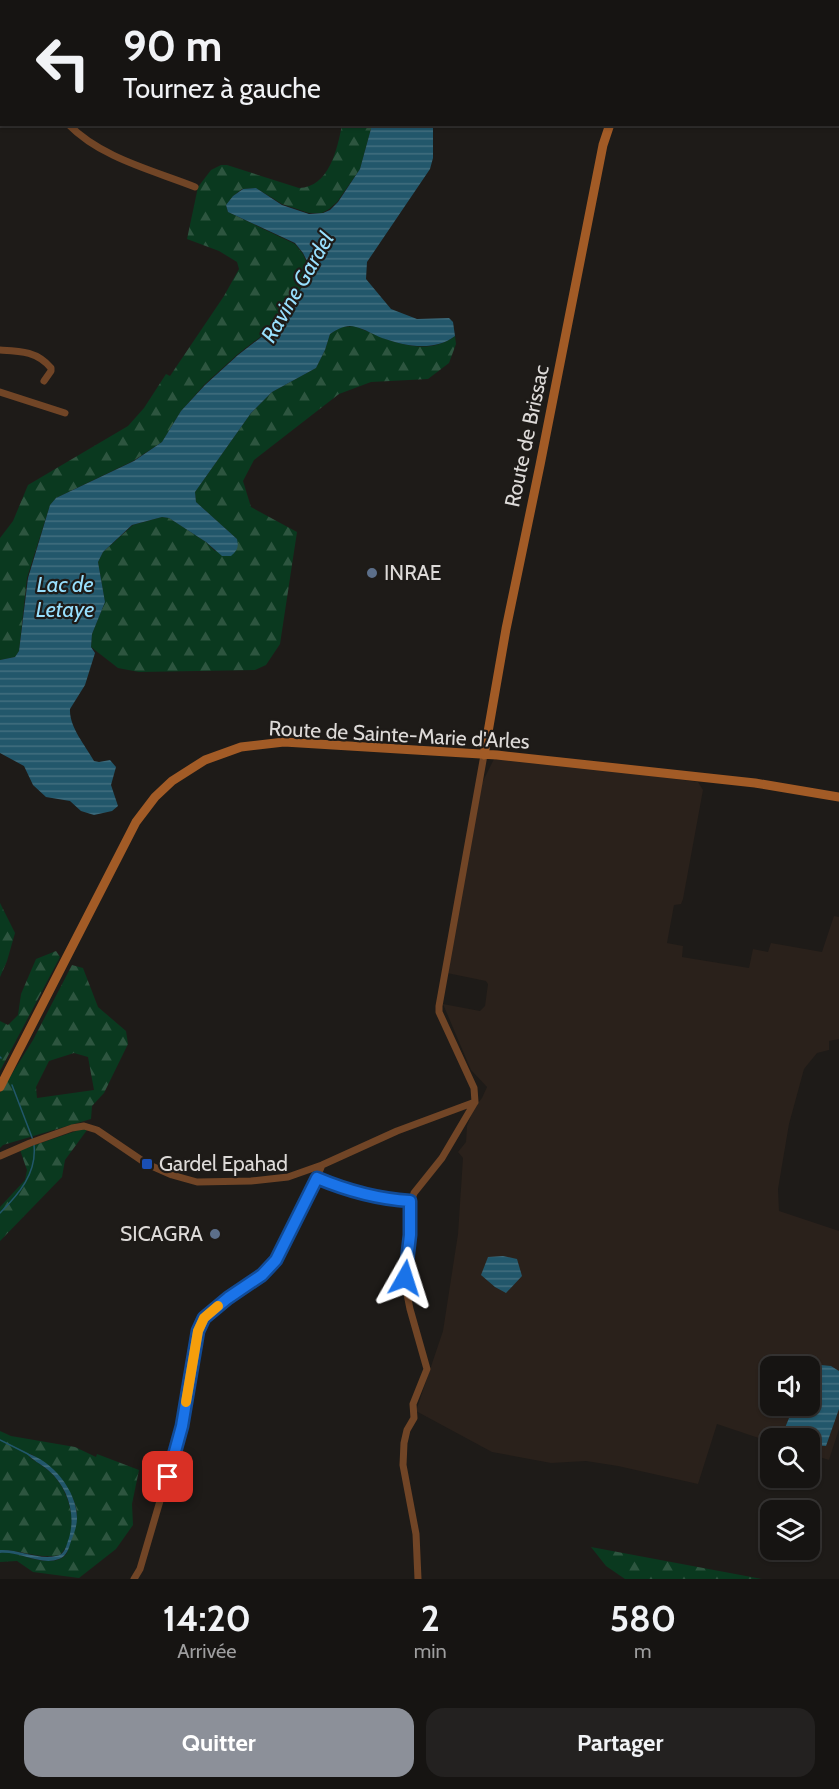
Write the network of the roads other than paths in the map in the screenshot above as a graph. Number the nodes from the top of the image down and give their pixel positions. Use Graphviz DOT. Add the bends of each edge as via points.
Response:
graph roads {
  1 [pos="70,126"];
  2 [pos="609,126"];
  3 [pos="195,187"];
  4 [pos="0,350"];
  5 [pos="44,381"];
  6 [pos="0,392"];
  7 [pos="65,412"];
  8 [pos="484,755"];
  9 [pos="839,797"];
  10 [pos="0,1088"];
  11 [pos="475,1102"];
  12 [pos="0,1156"];
  13 [pos="322,1165"];
  14 [pos="317,1178"];
  15 [pos="410,1201"];
  16 [pos="134,1579"];
  17 [pos="418,1579"];
  1 -- 3 [label="street" via="90,144"];
  2 -- 8 [label="main road, Route de Brissac" via="506,629"];
  4 -- 5 [label="street" via="37,356 51,368"];
  6 -- 7 [label="street"];
  8 -- 9 [label="main road, Route de Sainte-Marie d'Arles" via="755,783"];
  8 -- 10 [label="main road, Route de Sainte-Marie d'Arles" via="284,742 232,750 204,760 172,781 136,822"];
  8 -- 11 [label="street" via="439,1006 474,1088"];
  11 -- 13 [label="street"];
  11 -- 15 [label="street" via="442,1158"];
  12 -- 13 [label="street" via="84,1126 98,1130 147,1164 197,1182 288,1177"];
  13 -- 14 [label="street"];
  14 -- 15 [label="street" via="351,1192"];
  14 -- 16 [label="street" via="276,1260 204,1318 198,1331 182,1426"];
  15 -- 17 [label="street" via="405,1284 427,1369 413,1404 414,1418 407,1430 403,1465 416,1534"];
}
